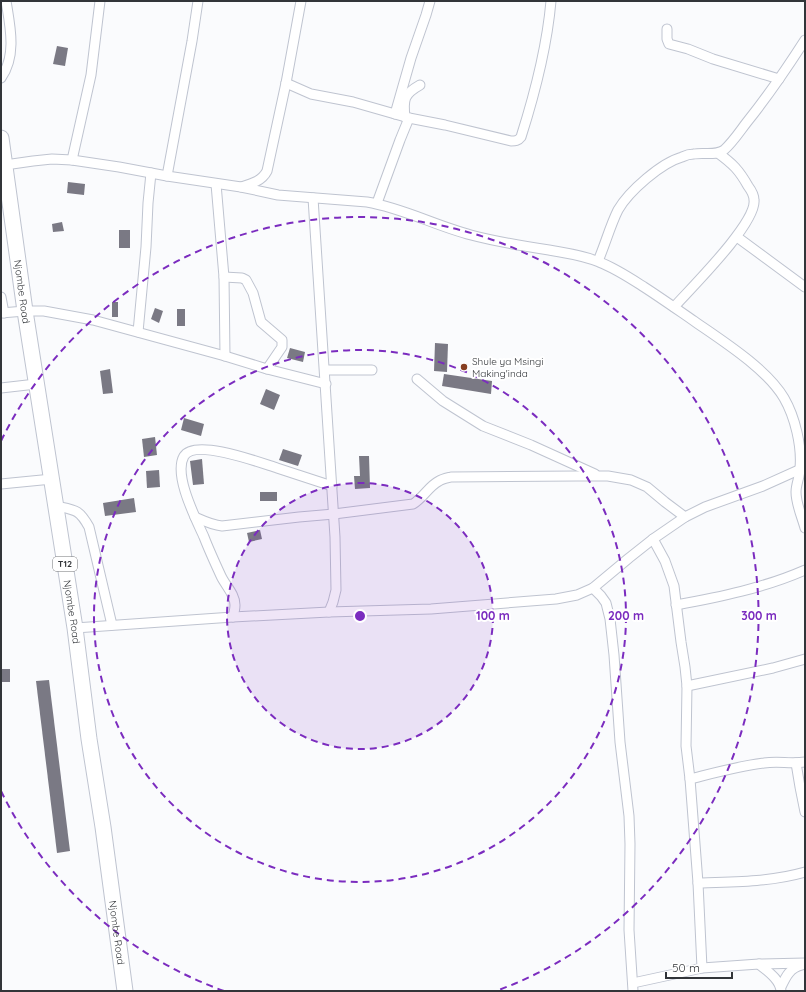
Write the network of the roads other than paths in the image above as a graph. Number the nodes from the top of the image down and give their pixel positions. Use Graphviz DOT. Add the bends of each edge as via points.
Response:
graph roads {
  1 [pos="6,1"];
  2 [pos="100,1"];
  3 [pos="198,1"];
  4 [pos="301,1"];
  5 [pos="430,1"];
  6 [pos="551,1"];
  7 [pos="667,29"];
  8 [pos="805,40"];
  9 [pos="1,78"];
  10 [pos="779,79"];
  11 [pos="286,83"];
  12 [pos="420,85"];
  13 [pos="395,114"];
  14 [pos="407,117"];
  15 [pos="1,138"];
  16 [pos="718,153"];
  17 [pos="72,160"];
  18 [pos="5,166"];
  19 [pos="151,173"];
  20 [pos="167,176"];
  21 [pos="216,184"];
  22 [pos="241,187"];
  23 [pos="313,198"];
  24 [pos="377,203"];
  25 [pos="737,237"];
  26 [pos="598,261"];
  27 [pos="224,277"];
  28 [pos="805,287"];
  29 [pos="1,297"];
  30 [pos="674,307"];
  31 [pos="25,311"];
  32 [pos="2,313"];
  33 [pos="138,332"];
  34 [pos="225,356"];
  35 [pos="267,369"];
  36 [pos="325,370"];
  37 [pos="372,370"];
  38 [pos="417,380"];
  39 [pos="36,384"];
  40 [pos="326,384"];
  41 [pos="1,388"];
  42 [pos="803,468"];
  43 [pos="599,476"];
  44 [pos="52,480"];
  45 [pos="1,484"];
  46 [pos="332,486"];
  47 [pos="56,506"];
  48 [pos="334,514"];
  49 [pos="195,517"];
  50 [pos="685,517"];
  51 [pos="805,528"];
  52 [pos="653,540"];
  53 [pos="805,570"];
  54 [pos="593,588"];
  55 [pos="676,605"];
  56 [pos="329,612"];
  57 [pos="233,617"];
  58 [pos="112,625"];
  59 [pos="75,628"];
  60 [pos="805,658"];
  61 [pos="687,686"];
  62 [pos="801,763"];
  63 [pos="690,779"];
  64 [pos="805,812"];
  65 [pos="805,872"];
  66 [pos="698,884"];
  67 [pos="805,963"];
  68 [pos="759,964"];
  69 [pos="702,968"];
  70 [pos="633,987"];
  71 [pos="781,989"];
  72 [pos="125,991"];
  1 -- 9 [label="street" via="10,55 8,66"];
  2 -- 17 [label="street" via="91,75"];
  3 -- 20 [label="street"];
  4 -- 11 [label="street"];
  5 -- 13 [label="street" via="410,58"];
  6 -- 14 [label="street" via="537,80 519,140 511,141"];
  7 -- 10 [label="street" via="669,44"];
  8 -- 10 [label="street"];
  10 -- 16 [label="street" via="730,143"];
  11 -- 13 [label="street" via="311,94"];
  11 -- 22 [label="street" via="264,176"];
  12 -- 14 [label="street" via="407,94 404,108"];
  13 -- 14 [label="street"];
  14 -- 24 [label="street"];
  15 -- 18 [label="highway, Njombe Road / T12"];
  16 -- 25 [label="street" via="741,174 754,200 754,209"];
  16 -- 26 [label="street" via="695,153 680,157 654,172 631,193 618,210"];
  17 -- 18 [label="street" via="33,161"];
  17 -- 19 [label="street"];
  18 -- 31 [label="highway, Njombe Road / T12"];
  19 -- 20 [label="street"];
  19 -- 33 [label="street"];
  20 -- 21 [label="street"];
  21 -- 22 [label="street"];
  21 -- 27 [label="street"];
  22 -- 23 [label="street" via="278,195"];
  23 -- 24 [label="street"];
  23 -- 36 [label="street"];
  24 -- 26 [label="street" via="472,235"];
  25 -- 28 [label="street"];
  25 -- 30 [label="street"];
  26 -- 30 [label="street" via="629,277"];
  27 -- 34 [label="street"];
  27 -- 35 [label="street" via="246,280 253,293 261,322 282,340 282,346"];
  29 -- 32 [label="street"];
  30 -- 42 [label="street" via="745,358 772,381 792,415"];
  31 -- 32 [label="street"];
  31 -- 33 [label="street" via="44,311 94,320"];
  31 -- 39 [label="highway, Njombe Road / T12"];
  33 -- 34 [label="street"];
  34 -- 35 [label="street"];
  35 -- 40 [label="street"];
  36 -- 37 [label="street"];
  36 -- 40 [label="street"];
  38 -- 43 [label="street" via="442,401 483,426"];
  39 -- 41 [label="street"];
  39 -- 44 [label="highway, Njombe Road / T12"];
  40 -- 46 [label="street"];
  42 -- 50 [label="street" via="764,486 705,506"];
  42 -- 51 [label="street" via="796,493"];
  43 -- 48 [label="street" via="451,477 440,480 413,504"];
  43 -- 50 [label="street" via="631,480 647,487"];
  44 -- 45 [label="street"];
  44 -- 47 [label="highway, Njombe Road / T12"];
  46 -- 48 [label="street"];
  46 -- 49 [label="street" via="247,458 218,451 195,450 184,456 181,470 187,499"];
  47 -- 58 [label="street" via="80,513 89,526"];
  47 -- 59 [label="highway, Njombe Road / T12"];
  48 -- 49 [label="street" via="222,526"];
  48 -- 56 [label="street" via="336,590"];
  49 -- 57 [label="street" via="221,577 233,596 236,606"];
  50 -- 52 [label="street"];
  52 -- 54 [label="street"];
  52 -- 55 [label="street" via="665,560 674,586"];
  53 -- 55 [label="street" via="768,584"];
  54 -- 56 [label="street" via="556,600 431,610"];
  54 -- 70 [label="street" via="606,603 614,655 620,742 629,816"];
  55 -- 61 [label="street"];
  56 -- 57 [label="street"];
  57 -- 58 [label="street"];
  58 -- 59 [label="street"];
  59 -- 72 [label="highway, Njombe Road / T12"];
  60 -- 61 [label="street" via="773,668"];
  61 -- 63 [label="street" via="686,746"];
  62 -- 63 [label="street" via="764,763"];
  62 -- 64 [label="street" via="800,787"];
  63 -- 66 [label="street"];
  65 -- 66 [label="street" via="768,880"];
  66 -- 69 [label="street"];
  67 -- 68 [label="street"];
  67 -- 71 [label="street" via="789,972"];
  68 -- 69 [label="street"];
  68 -- 71 [label="street" via="775,978"];
  69 -- 70 [label="street"];
}
